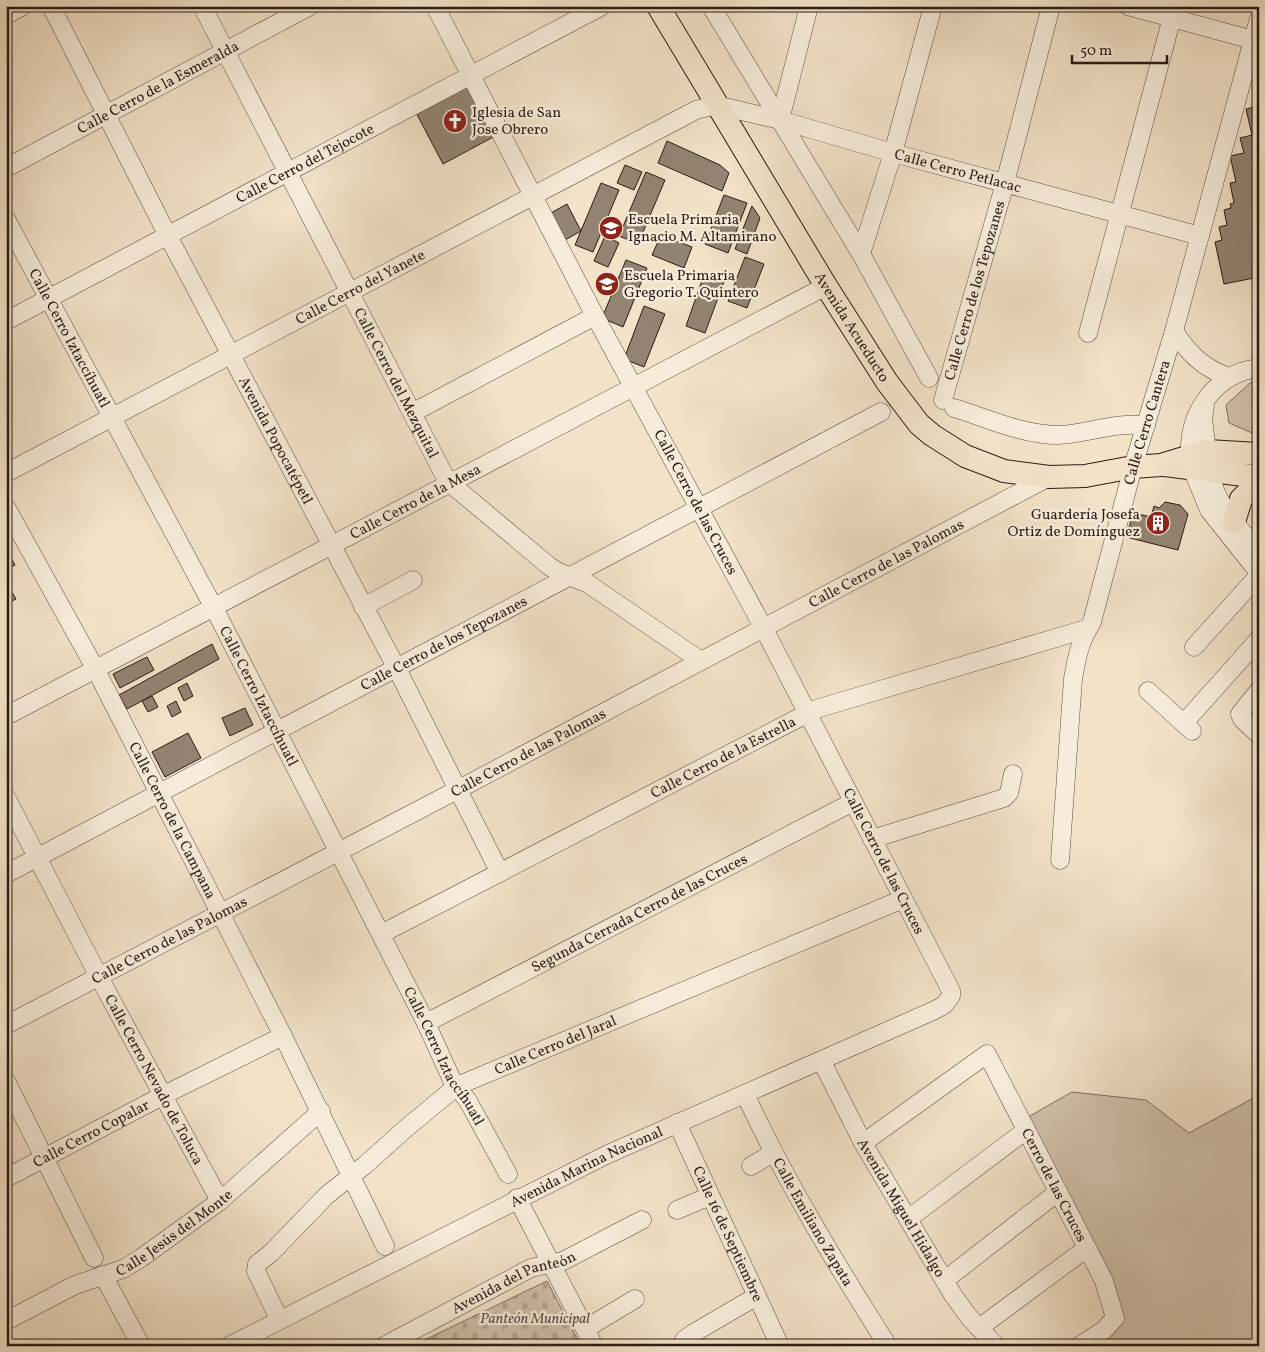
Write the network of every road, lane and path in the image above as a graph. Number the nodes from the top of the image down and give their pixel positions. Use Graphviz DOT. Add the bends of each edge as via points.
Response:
graph roads {
  1 [pos="23,6"];
  2 [pos="51,6"];
  3 [pos="202,6"];
  4 [pos="310,6"];
  5 [pos="435,6"];
  6 [pos="602,6"];
  7 [pos="658,6"];
  8 [pos="711,6"];
  9 [pos="809,6"];
  10 [pos="933,6"];
  11 [pos="1051,6"];
  12 [pos="1128,6"];
  13 [pos="1173,12"];
  14 [pos="6,15"];
  15 [pos="1259,18"];
  16 [pos="1253,40"];
  17 [pos="226,50"];
  18 [pos="472,76"];
  19 [pos="716,105"];
  20 [pos="106,116"];
  21 [pos="780,120"];
  22 [pos="893,153"];
  23 [pos="6,168"];
  24 [pos="288,173"];
  25 [pos="1005,183"];
  26 [pos="533,197"];
  27 [pos="1120,214"];
  28 [pos="6,219"];
  29 [pos="168,236"];
  30 [pos="1200,236"];
  31 [pos="861,254"];
  32 [pos="826,286"];
  33 [pos="350,292"];
  34 [pos="48,299"];
  35 [pos="595,316"];
  36 [pos="6,321"];
  37 [pos="1174,332"];
  38 [pos="1088,333"];
  39 [pos="231,354"];
  40 [pos="1259,368"];
  41 [pos="1229,377"];
  42 [pos="929,378"];
  43 [pos="635,387"];
  44 [pos="881,412"];
  45 [pos="412,413"];
  46 [pos="113,416"];
  47 [pos="1146,426"];
  48 [pos="1259,454"];
  49 [pos="1200,463"];
  50 [pos="1133,467"];
  51 [pos="6,473"];
  52 [pos="1049,477"];
  53 [pos="1259,477"];
  54 [pos="1259,482"];
  55 [pos="451,484"];
  56 [pos="6,507"];
  57 [pos="698,508"];
  58 [pos="1234,522"];
  59 [pos="332,547"];
  60 [pos="1259,551"];
  61 [pos="1259,574"];
  62 [pos="569,576"];
  63 [pos="413,580"];
  64 [pos="363,607"];
  65 [pos="214,608"];
  66 [pos="763,627"];
  67 [pos="1086,629"];
  68 [pos="1259,639"];
  69 [pos="1194,647"];
  70 [pos="701,661"];
  71 [pos="396,667"];
  72 [pos="96,670"];
  73 [pos="1259,690"];
  74 [pos="1148,691"];
  75 [pos="808,713"];
  76 [pos="6,716"];
  77 [pos="277,730"];
  78 [pos="1259,735"];
  79 [pos="1014,774"];
  80 [pos="459,789"];
  81 [pos="157,793"];
  82 [pos="6,797"];
  83 [pos="853,802"];
  84 [pos="872,839"];
  85 [pos="339,850"];
  86 [pos="38,858"];
  87 [pos="1060,860"];
  88 [pos="500,873"];
  89 [pos="6,874"];
  90 [pos="903,899"];
  91 [pos="220,913"];
  92 [pos="381,934"];
  93 [pos="100,977"];
  94 [pos="949,1000"];
  95 [pos="426,1023"];
  96 [pos="6,1025"];
  97 [pos="283,1036"];
  98 [pos="822,1062"];
  99 [pos="6,1081"];
  100 [pos="457,1086"];
  101 [pos="746,1094"];
  102 [pos="164,1095"];
  103 [pos="321,1110"];
  104 [pos="678,1123"];
  105 [pos="1025,1131"];
  106 [pos="863,1143"];
  107 [pos="773,1153"];
  108 [pos="45,1157"];
  109 [pos="751,1166"];
  110 [pos="508,1174"];
  111 [pos="351,1176"];
  112 [pos="6,1178"];
  113 [pos="1058,1192"];
  114 [pos="710,1196"];
  115 [pos="518,1198"];
  116 [pos="220,1201"];
  117 [pos="677,1210"];
  118 [pos="908,1219"];
  119 [pos="642,1220"];
  120 [pos="385,1246"];
  121 [pos="1087,1248"];
  122 [pos="94,1258"];
  123 [pos="550,1265"];
  124 [pos="103,1275"];
  125 [pos="945,1280"];
  126 [pos="757,1296"];
  127 [pos="635,1299"];
  128 [pos="279,1319"];
  129 [pos="6,1321"];
  130 [pos="979,1328"];
  131 [pos="585,1329"];
  132 [pos="682,1344"];
  133 [pos="141,1346"];
  134 [pos="228,1346"];
  135 [pos="384,1346"];
  136 [pos="594,1346"];
  137 [pos="780,1346"];
  138 [pos="888,1346"];
  139 [pos="996,1346"];
  140 [pos="1079,1346"];
  1 -- 14 [label="street"];
  2 -- 20 [label="street, Avenida Popocatépetl"];
  3 -- 17 [label="street, Calle Cerro del Mezquital"];
  4 -- 17 [label="street, Calle Cerro de la Esmeralda"];
  5 -- 18 [label="street, Calle Cerro de las Cruces"];
  6 -- 18 [label="street, Calle Cerro del Tejocote"];
  7 -- 19 [label="main road, Avenida Acueducto"];
  8 -- 21 [label="street"];
  9 -- 21 [label="street"];
  10 -- 22 [label="street"];
  11 -- 25 [label="street, Calle Cerro de los Tepozanes"];
  12 -- 13 [label="street"];
  13 -- 16 [label="street"];
  13 -- 27 [label="street"];
  15 -- 16 [label="street, Calle Cerro Cantera"];
  16 -- 30 [label="street, Calle Cerro Cantera"];
  17 -- 20 [label="street, Calle Cerro de la Esmeralda"];
  17 -- 24 [label="street, Calle Cerro del Mezquital"];
  18 -- 24 [label="street, Calle Cerro del Tejocote"];
  18 -- 26 [label="street, Calle Cerro de las Cruces"];
  19 -- 21 [label="street, Calle Cerro Petlacac"];
  19 -- 26 [label="street, Calle Cerro del Yanete" via="696,110"];
  19 -- 32 [label="main road, Avenida Acueducto"];
  20 -- 23 [label="street, Calle Cerro de la Esmeralda"];
  20 -- 29 [label="street, Avenida Popocatépetl"];
  21 -- 22 [label="street, Calle Cerro Petlacac"];
  21 -- 31 [label="street"];
  22 -- 25 [label="street, Calle Cerro Petlacac"];
  22 -- 31 [label="street"];
  24 -- 29 [label="street, Calle Cerro del Tejocote"];
  24 -- 33 [label="street, Calle Cerro del Mezquital"];
  25 -- 27 [label="street, Calle Cerro Petlacac"];
  25 -- 47 [label="street, Calle Cerro de los Tepozanes" via="948,404 1049,435 1128,425"];
  26 -- 33 [label="street, Calle Cerro del Yanete"];
  26 -- 35 [label="street, Calle Cerro de las Cruces"];
  27 -- 30 [label="street, Calle Cerro Petlacac"];
  27 -- 38 [label="street"];
  28 -- 34 [label="street, Calle Cerro Iztaccíhuatl"];
  29 -- 34 [label="street, Calle Cerro del Tejocote"];
  29 -- 39 [label="street, Avenida Popocatépetl"];
  30 -- 37 [label="street, Calle Cerro Cantera"];
  31 -- 42 [label="street"];
  32 -- 43 [label="street, Calle Cerro de la Mesa"];
  32 -- 52 [label="main road, Avenida Acueducto" via="919,424 965,456 996,468"];
  33 -- 39 [label="street, Calle Cerro del Yanete"];
  33 -- 45 [label="street, Calle Cerro del Mezquital"];
  34 -- 36 [label="street, Calle Cerro del Tejocote"];
  34 -- 46 [label="street, Calle Cerro Iztaccíhuatl"];
  35 -- 43 [label="street, Calle Cerro de las Cruces"];
  35 -- 45 [label="street"];
  37 -- 41 [label="street" via="1192,356 1212,371"];
  37 -- 47 [label="street, Calle Cerro Cantera"];
  39 -- 46 [label="street, Calle Cerro del Yanete"];
  39 -- 59 [label="street, Avenida Popocatépetl"];
  40 -- 41 [label="street"];
  41 -- 49 [label="street" via="1206,401"];
  43 -- 55 [label="street, Calle Cerro de la Mesa"];
  43 -- 57 [label="street, Calle Cerro de las Cruces"];
  44 -- 57 [label="street, Calle Cerro de los Tepozanes"];
  45 -- 55 [label="street, Calle Cerro del Mezquital"];
  46 -- 51 [label="street, Calle Cerro del Yanete"];
  46 -- 65 [label="street, Calle Cerro Iztaccíhuatl"];
  47 -- 50 [label="street, Calle Cerro Cantera"];
  48 -- 49 [label="main road"];
  49 -- 50 [label="main road, Avenida Acueducto"];
  49 -- 53 [label="main road"];
  49 -- 58 [label="street" via="1219,501"];
  49 -- 61 [label="street" via="1209,510"];
  50 -- 52 [label="main road, Avenida Acueducto" via="1085,476"];
  50 -- 67 [label="street, Calle Cerro Cantera" via="1092,622"];
  52 -- 66 [label="street, Calle Cerro de las Palomas"];
  54 -- 58 [label="main road" via="1241,499"];
  55 -- 59 [label="street, Calle Cerro de la Mesa"];
  55 -- 62 [label="street, Calle Cerro del Mezquital" via="549,566"];
  56 -- 72 [label="street, Calle Cerro de la Campana"];
  57 -- 62 [label="street, Calle Cerro de los Tepozanes"];
  57 -- 66 [label="street, Calle Cerro de las Cruces"];
  58 -- 60 [label="street"];
  59 -- 64 [label="street, Avenida Popocatépetl"];
  59 -- 65 [label="street, Calle Cerro de la Mesa"];
  61 -- 69 [label="street"];
  62 -- 70 [label="street, Calle Cerro del Mezquital" via="587,583"];
  62 -- 71 [label="street, Calle Cerro de los Tepozanes"];
  63 -- 64 [label="street"];
  64 -- 71 [label="street, Avenida Popocatépetl"];
  65 -- 72 [label="street, Calle Cerro de la Mesa"];
  65 -- 77 [label="street, Calle Cerro Iztaccíhuatl"];
  66 -- 70 [label="street, Calle Cerro de las Palomas"];
  66 -- 75 [label="street, Calle Cerro de las Cruces"];
  67 -- 75 [label="street, Calle Cerro de la Estrella"];
  67 -- 87 [label="street, Calle Cerro Cantera" via="1072,679"];
  68 -- 74 [label="street" via="1188,727"];
  70 -- 80 [label="street, Calle Cerro de las Palomas"];
  71 -- 77 [label="street, Calle Cerro de los Tepozanes"];
  71 -- 80 [label="street, Avenida Popocatépetl"];
  72 -- 76 [label="street, Calle Cerro de la Mesa"];
  72 -- 81 [label="street, Calle Cerro de la Campana"];
  73 -- 78 [label="street" via="1240,714"];
  75 -- 83 [label="street, Calle Cerro de las Cruces"];
  75 -- 88 [label="street, Calle Cerro de la Estrella"];
  77 -- 81 [label="street, Calle Cerro de los Tepozanes"];
  77 -- 85 [label="street, Calle Cerro Iztaccíhuatl"];
  79 -- 84 [label="street" via="1007,796"];
  80 -- 85 [label="street, Calle Cerro de las Palomas"];
  80 -- 88 [label="street, Avenida Popocatépetl"];
  81 -- 86 [label="street, Calle Cerro de los Tepozanes"];
  81 -- 91 [label="street, Calle Cerro de la Campana"];
  82 -- 86 [label="street, Calle Cerro Nevado de Toluca"];
  83 -- 84 [label="street, Calle Cerro de las Cruces"];
  83 -- 95 [label="street, Segunda Cerrada Cerro de las Cruces"];
  84 -- 90 [label="street, Calle Cerro de las Cruces"];
  85 -- 91 [label="street, Calle Cerro de las Palomas"];
  85 -- 92 [label="street, Calle Cerro Iztaccíhuatl"];
  86 -- 89 [label="street, Calle Cerro de los Tepozanes"];
  86 -- 93 [label="street, Calle Cerro Nevado de Toluca"];
  88 -- 92 [label="street, Calle Cerro de la Estrella"];
  90 -- 94 [label="street, Calle Cerro de las Cruces" via="951,991"];
  90 -- 100 [label="street, Calle Cerro del Jaral"];
  91 -- 93 [label="street, Calle Cerro de las Palomas"];
  91 -- 97 [label="street, Calle Cerro de la Campana"];
  92 -- 95 [label="street, Calle Cerro Iztaccíhuatl"];
  93 -- 96 [label="street, Calle Cerro de las Palomas"];
  93 -- 102 [label="street, Calle Cerro Nevado de Toluca"];
  94 -- 98 [label="street, Avenida Marina Nacional" via="935,1010"];
  95 -- 100 [label="street, Calle Cerro Iztaccíhuatl"];
  97 -- 102 [label="street, Calle Cerro Copalar"];
  97 -- 103 [label="street, Calle Cerro de la Campana"];
  98 -- 101 [label="street, Avenida Marina Nacional"];
  98 -- 106 [label="street, Avenida Miguel Hidalgo"];
  99 -- 108 [label="street"];
  100 -- 110 [label="street, Calle Cerro Iztaccíhuatl"];
  100 -- 111 [label="street, Calle Cerro del Jaral"];
  101 -- 104 [label="street, Avenida Marina Nacional"];
  101 -- 107 [label="street, Calle Emiliano Zapata"];
  102 -- 108 [label="street, Calle Cerro Copalar"];
  102 -- 116 [label="street, Calle Cerro Nevado de Toluca"];
  103 -- 111 [label="street, Calle Cerro de la Campana"];
  103 -- 116 [label="street, Calle Jesús del Monte"];
  104 -- 114 [label="street, Calle 16 de Septiembre"];
  104 -- 115 [label="street, Avenida Marina Nacional"];
  105 -- 106 [label="street, Cerro de las Cruces" via="987,1054"];
  105 -- 113 [label="street, Cerro de las Cruces"];
  105 -- 118 [label="street"];
  106 -- 118 [label="street, Avenida Miguel Hidalgo"];
  107 -- 109 [label="street"];
  107 -- 138 [label="street, Calle Emiliano Zapata" via="824,1245"];
  108 -- 112 [label="street, Calle Cerro Copalar"];
  108 -- 122 [label="street"];
  111 -- 120 [label="street, Calle Cerro de la Campana"];
  111 -- 128 [label="street, Calle Cerro del Jaral" via="322,1200 256,1266"];
  113 -- 121 [label="street, Cerro de las Cruces"];
  113 -- 125 [label="street"];
  114 -- 117 [label="street"];
  114 -- 126 [label="street, Calle 16 de Septiembre"];
  115 -- 123 [label="street"];
  115 -- 128 [label="street, Avenida Marina Nacional"];
  116 -- 124 [label="street, Calle Jesús del Monte" via="141,1258 123,1269"];
  118 -- 125 [label="street, Avenida Miguel Hidalgo"];
  119 -- 123 [label="street, Avenida del Panteón" via="564,1261"];
  121 -- 130 [label="street"];
  121 -- 140 [label="street, Cerro de las Cruces" via="1104,1281 1115,1318 1108,1327"];
  123 -- 131 [label="street"];
  123 -- 135 [label="street, Avenida del Panteón" via="531,1268"];
  124 -- 129 [label="street, Calle Jesús del Monte" via="75,1285"];
  124 -- 133 [label="street"];
  125 -- 130 [label="street, Avenida Miguel Hidalgo"];
  126 -- 132 [label="street" via="692,1334"];
  126 -- 137 [label="street, Calle 16 de Septiembre"];
  127 -- 131 [label="street"];
  128 -- 134 [label="street, Avenida Marina Nacional"];
  130 -- 139 [label="street, Avenida Miguel Hidalgo"];
  131 -- 136 [label="street"];
}
